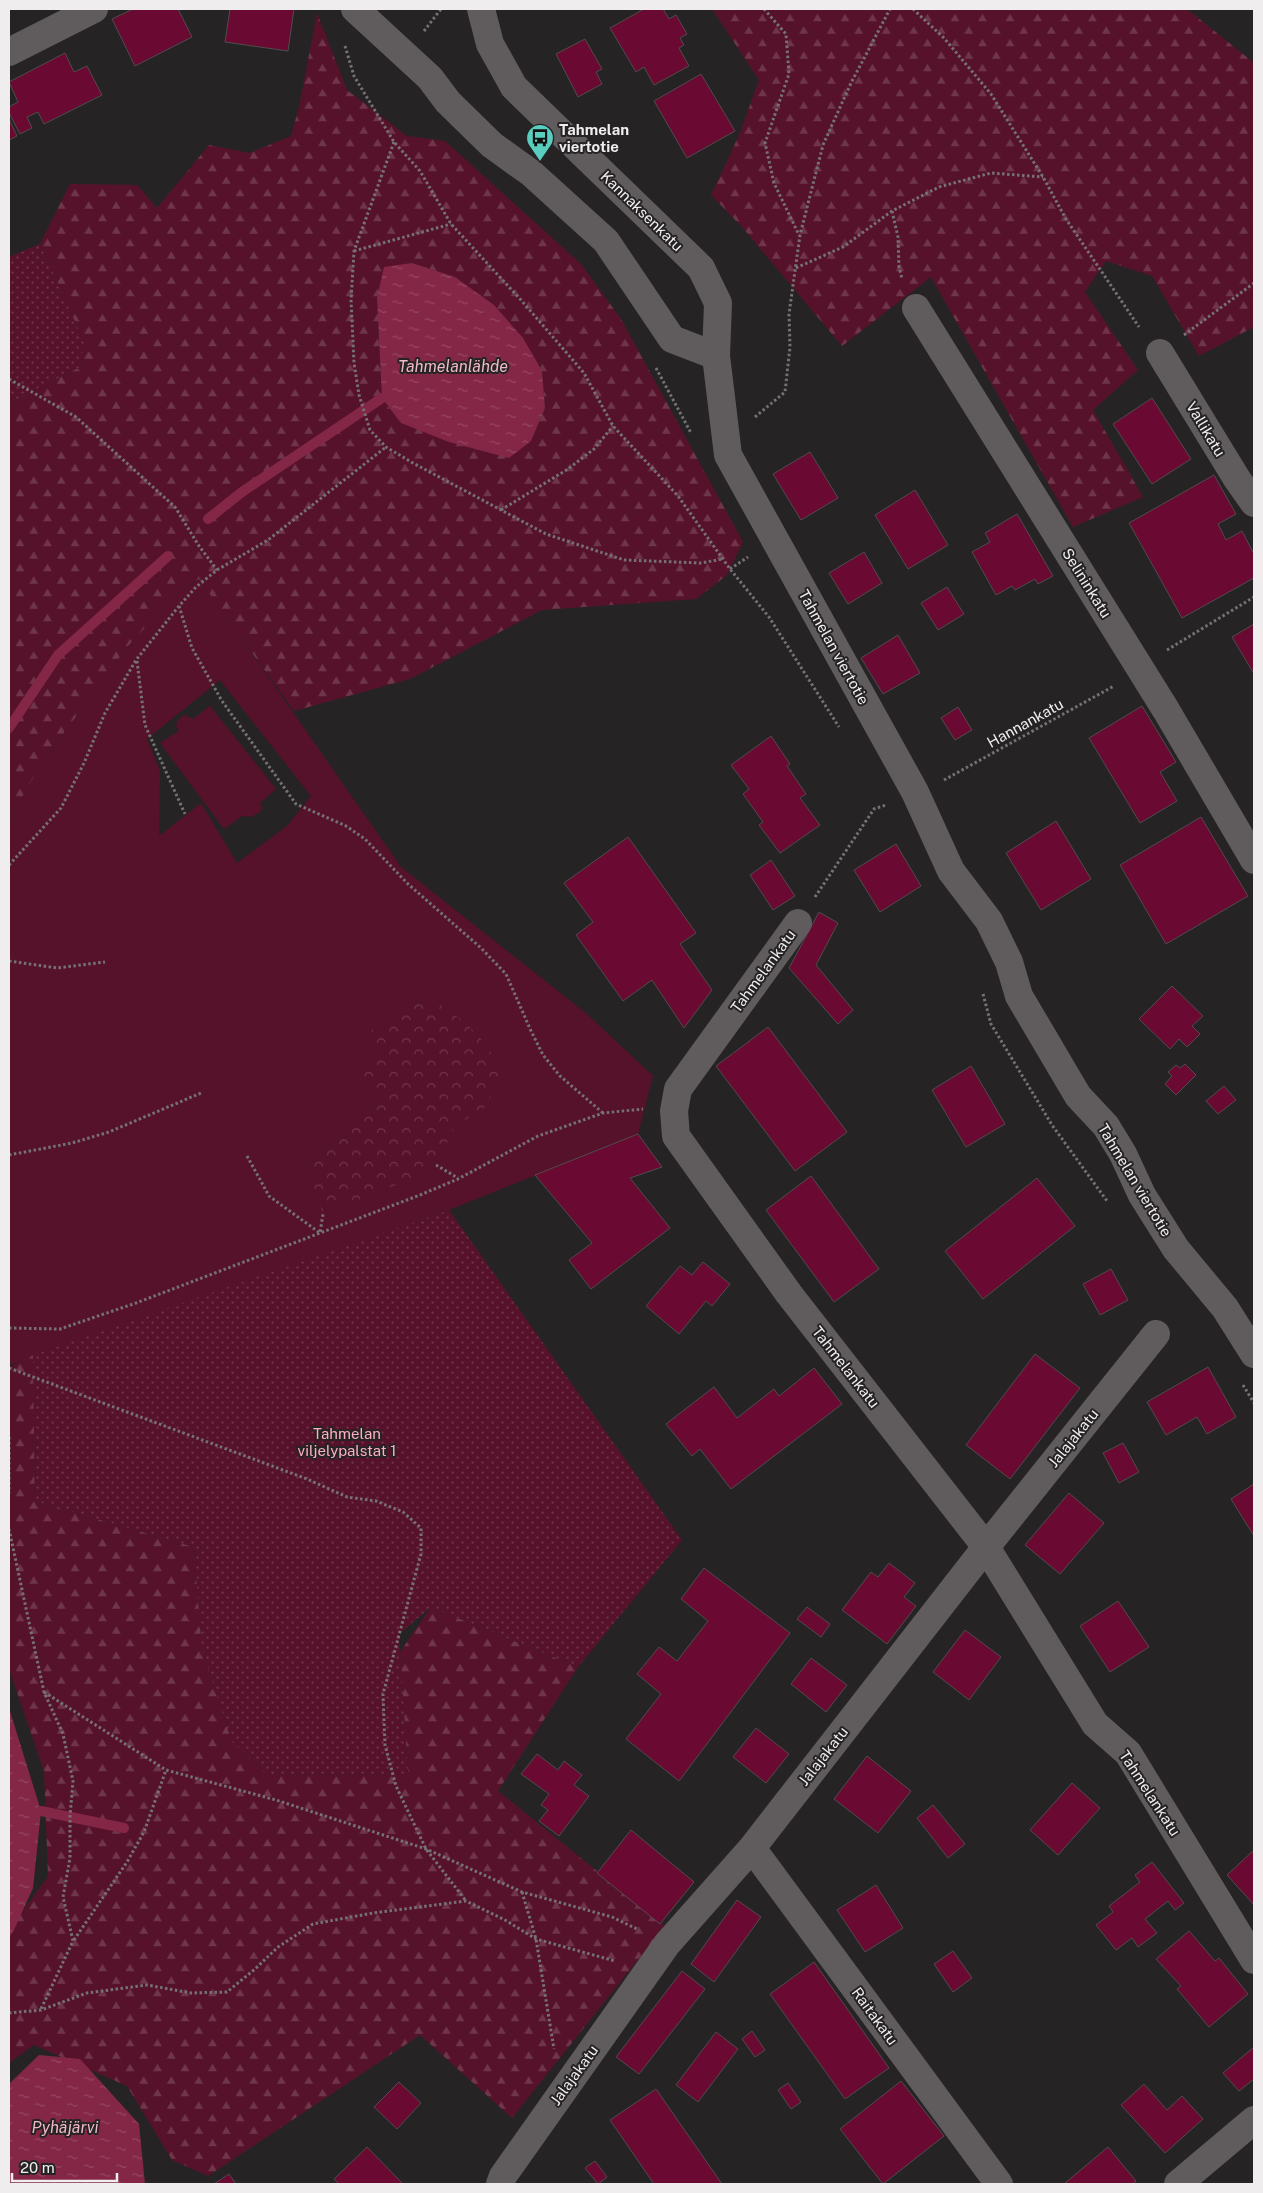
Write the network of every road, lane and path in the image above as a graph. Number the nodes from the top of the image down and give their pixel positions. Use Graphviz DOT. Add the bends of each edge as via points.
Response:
graph roads {
  1 [pos="94,9"];
  2 [pos="355,9"];
  3 [pos="481,9"];
  4 [pos="764,9"];
  5 [pos="890,9"];
  6 [pos="912,9"];
  7 [pos="344,42"];
  8 [pos="9,52"];
  9 [pos="394,142"];
  10 [pos="1044,177"];
  11 [pos="892,211"];
  12 [pos="451,224"];
  13 [pos="800,235"];
  14 [pos="354,251"];
  15 [pos="796,268"];
  16 [pos="1254,283"];
  17 [pos="916,308"];
  18 [pos="1139,328"];
  19 [pos="1160,353"];
  20 [pos="716,356"];
  21 [pos="652,360"];
  22 [pos="9,379"];
  23 [pos="613,426"];
  24 [pos="694,439"];
  25 [pos="726,442"];
  26 [pos="386,447"];
  27 [pos="1254,503"];
  28 [pos="500,510"];
  29 [pos="723,559"];
  30 [pos="738,563"];
  31 [pos="730,569"];
  32 [pos="216,570"];
  33 [pos="1254,597"];
  34 [pos="179,606"];
  35 [pos="1161,654"];
  36 [pos="136,660"];
  37 [pos="1111,688"];
  38 [pos="840,728"];
  39 [pos="950,778"];
  40 [pos="915,792"];
  41 [pos="185,814"];
  42 [pos="1254,860"];
  43 [pos="9,865"];
  44 [pos="798,923"];
  45 [pos="9,961"];
  46 [pos="105,962"];
  47 [pos="982,985"];
  48 [pos="201,1093"];
  49 [pos="674,1111"];
  50 [pos="603,1114"];
  51 [pos="9,1156"];
  52 [pos="246,1156"];
  53 [pos="436,1165"];
  54 [pos="458,1179"];
  55 [pos="1112,1206"];
  56 [pos="323,1214"];
  57 [pos="320,1233"];
  58 [pos="9,1328"];
  59 [pos="1156,1334"];
  60 [pos="1254,1354"];
  61 [pos="9,1368"];
  62 [pos="1239,1378"];
  63 [pos="1254,1403"];
  64 [pos="9,1437"];
  65 [pos="9,1493"];
  66 [pos="9,1530"];
  67 [pos="986,1547"];
  68 [pos="44,1692"];
  69 [pos="166,1770"];
  70 [pos="752,1848"];
  71 [pos="426,1849"];
  72 [pos="522,1892"];
  73 [pos="466,1901"];
  74 [pos="536,1939"];
  75 [pos="73,1941"];
  76 [pos="667,1944"];
  77 [pos="1254,1960"];
  78 [pos="650,1971"];
  79 [pos="41,2010"];
  80 [pos="9,2013"];
  81 [pos="561,2094"];
  82 [pos="1254,2120"];
  83 [pos="500,2184"];
  84 [pos="999,2184"];
  85 [pos="1178,2184"];
  1 -- 8 [label="street"];
  2 -- 20 [label="street" via="430,78 448,102 492,145 531,173 606,241 672,339"];
  3 -- 20 [label="street, Kannaksenkatu" via="490,44 514,87 701,268 718,303"];
  4 -- 13 [label="path" via="786,34 789,74 765,144 774,183"];
  5 -- 13 [label="path" via="823,145"];
  6 -- 10 [label="path" via="944,38 991,94"];
  7 -- 9 [label="path" via="354,76"];
  9 -- 12 [label="path" via="420,172"];
  9 -- 14 [label="path"];
  10 -- 11 [label="path" via="990,173 939,187"];
  10 -- 18 [label="path" via="1066,219"];
  11 -- 15 [label="path" via="844,247"];
  11 -- 17 [label="path" via="903,284"];
  12 -- 14 [label="path"];
  12 -- 23 [label="path" via="584,373"];
  13 -- 15 [label="path"];
  14 -- 26 [label="path" via="351,300 359,395 370,430"];
  15 -- 25 [label="path" via="789,314 790,347 785,392"];
  16 -- 19 [label="path"];
  17 -- 42 [label="street, Selininkatu" via="1161,701"];
  19 -- 27 [label="street, Vallikatu"];
  20 -- 25 [label="street, Tahmelan viertotie"];
  21 -- 24 [label="path"];
  22 -- 32 [label="path" via="76,417 175,507"];
  23 -- 28 [label="path" via="594,449 568,469"];
  23 -- 29 [label="path" via="678,496"];
  25 -- 40 [label="street, Tahmelan viertotie" via="728,455"];
  26 -- 28 [label="path"];
  26 -- 32 [label="path" via="268,540"];
  28 -- 29 [label="path" via="546,534 624,560 701,563"];
  29 -- 31 [label="path"];
  30 -- 31 [label="path"];
  31 -- 38 [label="path" via="769,617"];
  32 -- 34 [label="path"];
  33 -- 35 [label="path"];
  34 -- 36 [label="path"];
  34 -- 50 [label="path" via="192,648 222,701 296,804 346,826 365,839 408,884 481,948 506,974 543,1054 560,1076"];
  36 -- 41 [label="path" via="145,725"];
  36 -- 43 [label="path" via="105,713 61,808"];
  37 -- 39 [label="path, Hannankatu"];
  40 -- 44 [label="path, Tahmelankatu" via="874,809"];
  40 -- 60 [label="street, Tahmelan viertotie" via="951,871 989,921 1009,962 1019,996 1078,1096 1106,1126 1142,1195 1176,1249 1225,1308"];
  44 -- 49 [label="street, Tahmelankatu" via="678,1089"];
  45 -- 46 [label="path" via="57,968"];
  47 -- 55 [label="path" via="991,1024 1052,1124"];
  48 -- 51 [label="path" via="108,1132"];
  49 -- 50 [label="path" via="637,1109"];
  49 -- 67 [label="street, Tahmelankatu" via="676,1136 777,1278"];
  50 -- 54 [label="path" via="538,1136"];
  52 -- 57 [label="path" via="269,1196"];
  53 -- 54 [label="path"];
  54 -- 57 [label="path"];
  56 -- 57 [label="path"];
  57 -- 58 [label="path" via="60,1329"];
  59 -- 67 [label="street, Jalajakatu"];
  61 -- 71 [label="path" via="307,1479 347,1497 376,1501 403,1512 421,1528 421,1554 383,1694 384,1745 396,1786"];
  62 -- 63 [label="path"];
  64 -- 65 [label="path"];
  66 -- 68 [label="path"];
  67 -- 70 [label="street, Jalajakatu"];
  67 -- 77 [label="street, Tahmelankatu" via="1095,1724 1128,1753"];
  68 -- 69 [label="path"];
  68 -- 75 [label="path" via="63,1734 73,1781 70,1858 63,1897"];
  69 -- 71 [label="path" via="276,1800"];
  69 -- 75 [label="path" via="140,1839"];
  70 -- 76 [label="street, Jalajakatu"];
  70 -- 84 [label="street, Raitakatu"];
  71 -- 72 [label="path"];
  71 -- 73 [label="path"];
  72 -- 74 [label="path"];
  72 -- 76 [label="path" via="612,1917"];
  73 -- 74 [label="path"];
  73 -- 79 [label="path" via="313,1924 278,1947 227,1992 191,1993 147,1985 88,1993"];
  74 -- 78 [label="path"];
  74 -- 81 [label="path"];
  75 -- 79 [label="path"];
  76 -- 78 [label="street, Jalajakatu"];
  78 -- 81 [label="street, Jalajakatu"];
  79 -- 80 [label="path"];
  81 -- 83 [label="street, Jalajakatu"];
  82 -- 85 [label="street"];
}
